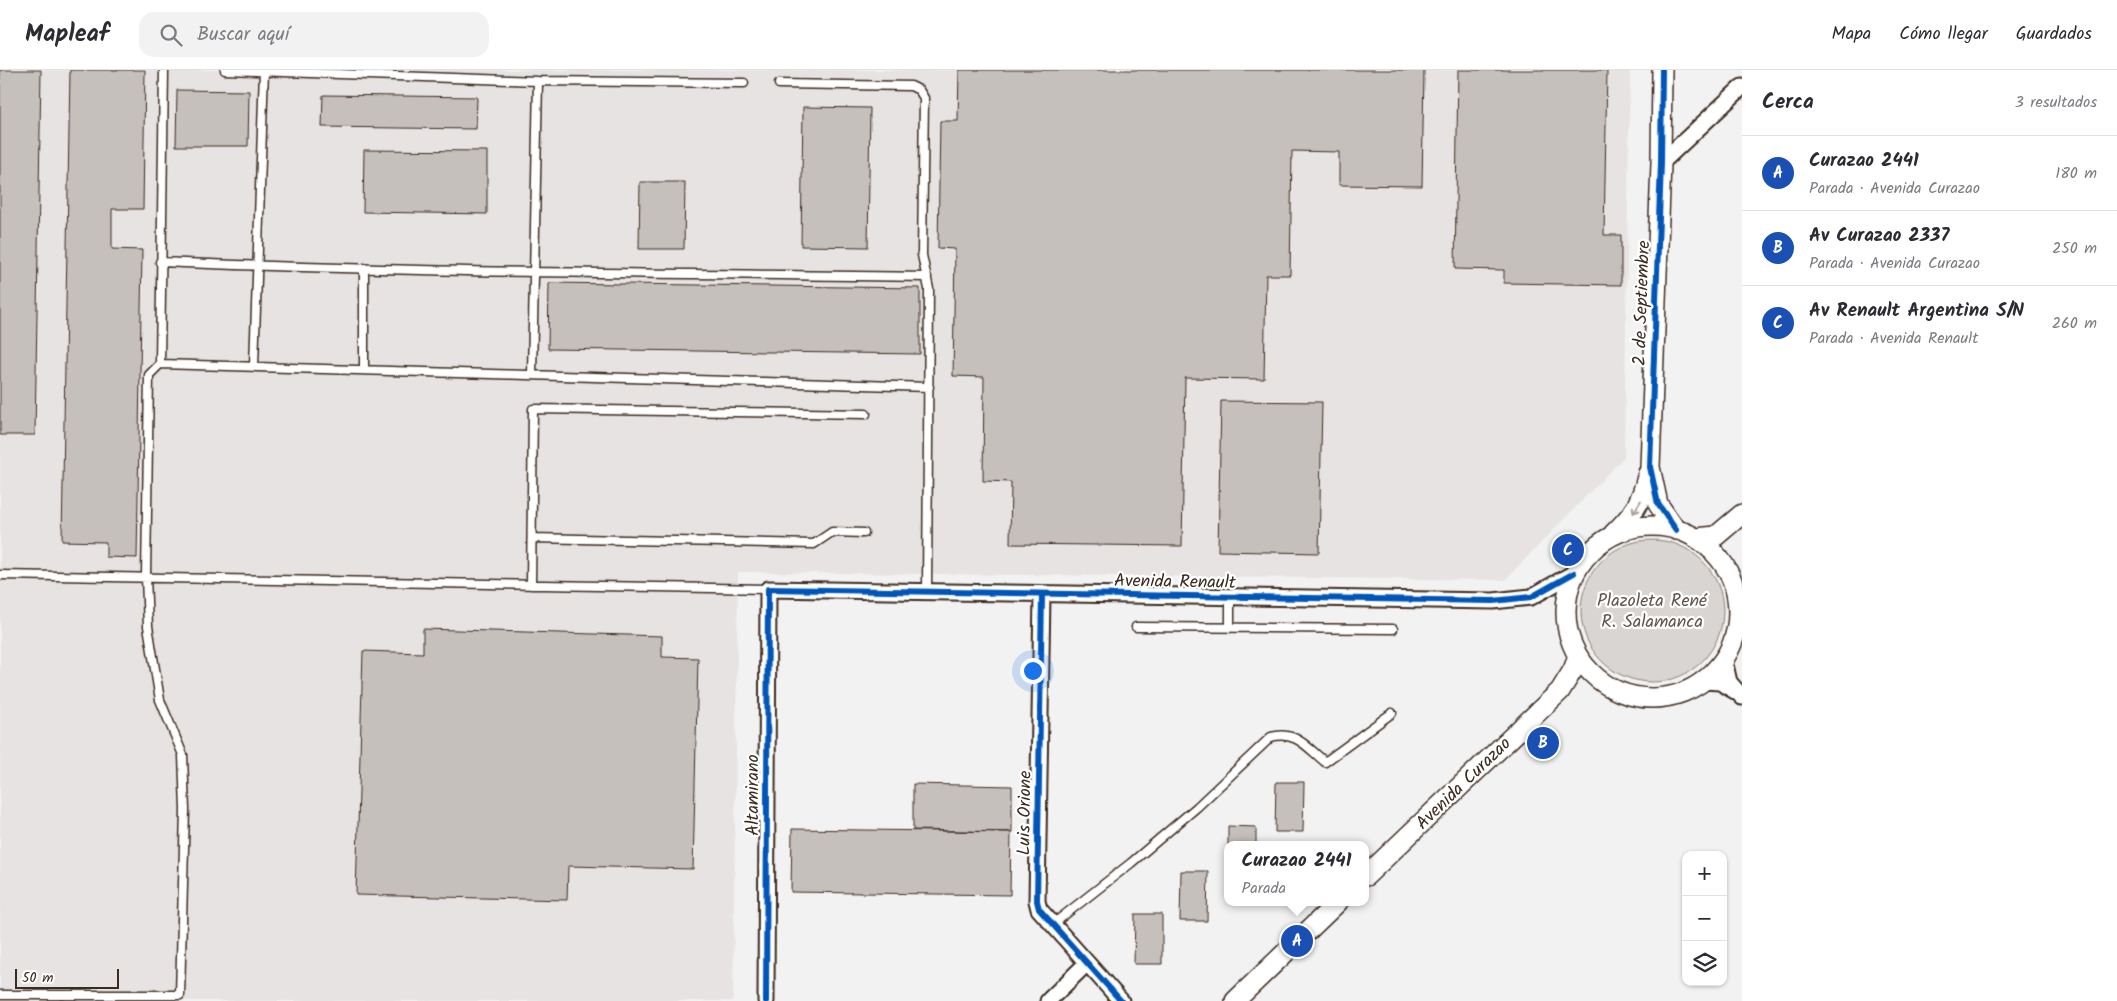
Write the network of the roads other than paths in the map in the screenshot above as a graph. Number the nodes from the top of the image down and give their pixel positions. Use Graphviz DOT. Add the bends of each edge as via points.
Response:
graph roads {
  1 [pos="164,70"];
  2 [pos="225,70"];
  3 [pos="1662,70"];
  4 [pos="264,71"];
  5 [pos="538,80"];
  6 [pos="744,83"];
  7 [pos="779,84"];
  8 [pos="1742,87"];
  9 [pos="1661,163"];
  10 [pos="160,262"];
  11 [pos="257,266"];
  12 [pos="364,268"];
  13 [pos="534,272"];
  14 [pos="927,276"];
  15 [pos="160,364"];
  16 [pos="254,366"];
  17 [pos="364,370"];
  18 [pos="532,374"];
  19 [pos="928,387"];
  20 [pos="866,414"];
  21 [pos="1650,466"];
  22 [pos="1739,517"];
  23 [pos="1676,530"];
  24 [pos="864,533"];
  25 [pos="532,538"];
  26 [pos="1696,538"];
  27 [pos="1609,539"];
  28 [pos="1720,559"];
  29 [pos="1574,573"];
  30 [pos="0,575"];
  31 [pos="146,577"];
  32 [pos="1736,584"];
  33 [pos="531,585"];
  34 [pos="768,589"];
  35 [pos="927,592"];
  36 [pos="1042,594"];
  37 [pos="1230,597"];
  38 [pos="1136,627"];
  39 [pos="1230,628"];
  40 [pos="1739,628"];
  41 [pos="1392,629"];
  42 [pos="1578,657"];
  43 [pos="1724,660"];
  44 [pos="1596,677"];
  45 [pos="1703,681"];
  46 [pos="1560,690"];
  47 [pos="1740,695"];
  48 [pos="1392,713"];
  49 [pos="1369,873"];
  50 [pos="1334,906"];
  51 [pos="1053,924"];
  52 [pos="1087,963"];
  53 [pos="0,995"];
  54 [pos="766,1001"];
  55 [pos="1048,1001"];
  56 [pos="1121,1001"];
  57 [pos="1235,1001"];
  1 -- 10 [label="lane"];
  2 -- 4 [label="lane"];
  3 -- 9 [label="street, 2 de Septiembre"];
  4 -- 5 [label="lane"];
  4 -- 11 [label="lane"];
  5 -- 6 [label="lane"];
  5 -- 13 [label="lane"];
  7 -- 14 [label="lane" via="911,86 919,90 924,98 922,255"];
  8 -- 9 [label="street"];
  9 -- 21 [label="street, 2 de Septiembre"];
  10 -- 11 [label="lane"];
  10 -- 15 [label="lane"];
  11 -- 12 [label="lane"];
  11 -- 16 [label="lane"];
  12 -- 13 [label="lane"];
  12 -- 17 [label="lane"];
  13 -- 14 [label="lane"];
  13 -- 18 [label="lane"];
  14 -- 19 [label="lane"];
  15 -- 16 [label="lane"];
  15 -- 31 [label="lane" via="149,375"];
  16 -- 17 [label="lane"];
  17 -- 18 [label="lane"];
  18 -- 19 [label="lane"];
  19 -- 35 [label="lane"];
  20 -- 25 [label="lane" via="532,409"];
  21 -- 23 [label="street, 2 de Septiembre" via="1658,504"];
  21 -- 27 [label="street, 2 de Septiembre, one-way" via="1638,506"];
  22 -- 26 [label="street" via="1716,536"];
  22 -- 28 [label="street" via="1724,538"];
  23 -- 26 [label="street"];
  23 -- 27 [label="street" via="1648,527 1627,530"];
  24 -- 25 [label="lane" via="832,532 814,544"];
  25 -- 33 [label="lane"];
  26 -- 28 [label="street"];
  27 -- 29 [label="street" via="1601,542"];
  28 -- 32 [label="street"];
  29 -- 37 [label="street, Avenida Renault" via="1538,594 1515,600"];
  29 -- 42 [label="street" via="1567,595 1565,618"];
  30 -- 31 [label="lane"];
  31 -- 33 [label="lane"];
  31 -- 53 [label="lane" via="148,626 160,700 183,754 185,810 180,995"];
  32 -- 40 [label="street"];
  33 -- 34 [label="lane"];
  34 -- 35 [label="street, Avenida Renault"];
  34 -- 54 [label="street, Altamirano"];
  35 -- 36 [label="street, Avenida Renault"];
  36 -- 37 [label="street, Avenida Renault"];
  36 -- 51 [label="street, Luis Orione" via="1037,901 1039,909"];
  37 -- 39 [label="lane"];
  38 -- 39 [label="lane"];
  39 -- 41 [label="lane"];
  40 -- 43 [label="street"];
  42 -- 44 [label="street"];
  42 -- 46 [label="street, Avenida Curazao"];
  43 -- 45 [label="street"];
  43 -- 47 [label="street" via="1730,682"];
  44 -- 45 [label="street" via="1629,695 1653,698 1676,695"];
  44 -- 46 [label="street, Avenida Curazao" via="1576,680"];
  45 -- 47 [label="street" via="1720,682"];
  46 -- 49 [label="street, Avenida Curazao"];
  48 -- 51 [label="lane" via="1324,762 1297,738 1282,734 1271,738 1197,807"];
  50 -- 57 [label="street"];
  51 -- 52 [label="street, Luis Orione"];
  52 -- 55 [label="street"];
  52 -- 56 [label="street, Luis Orione"];
}
